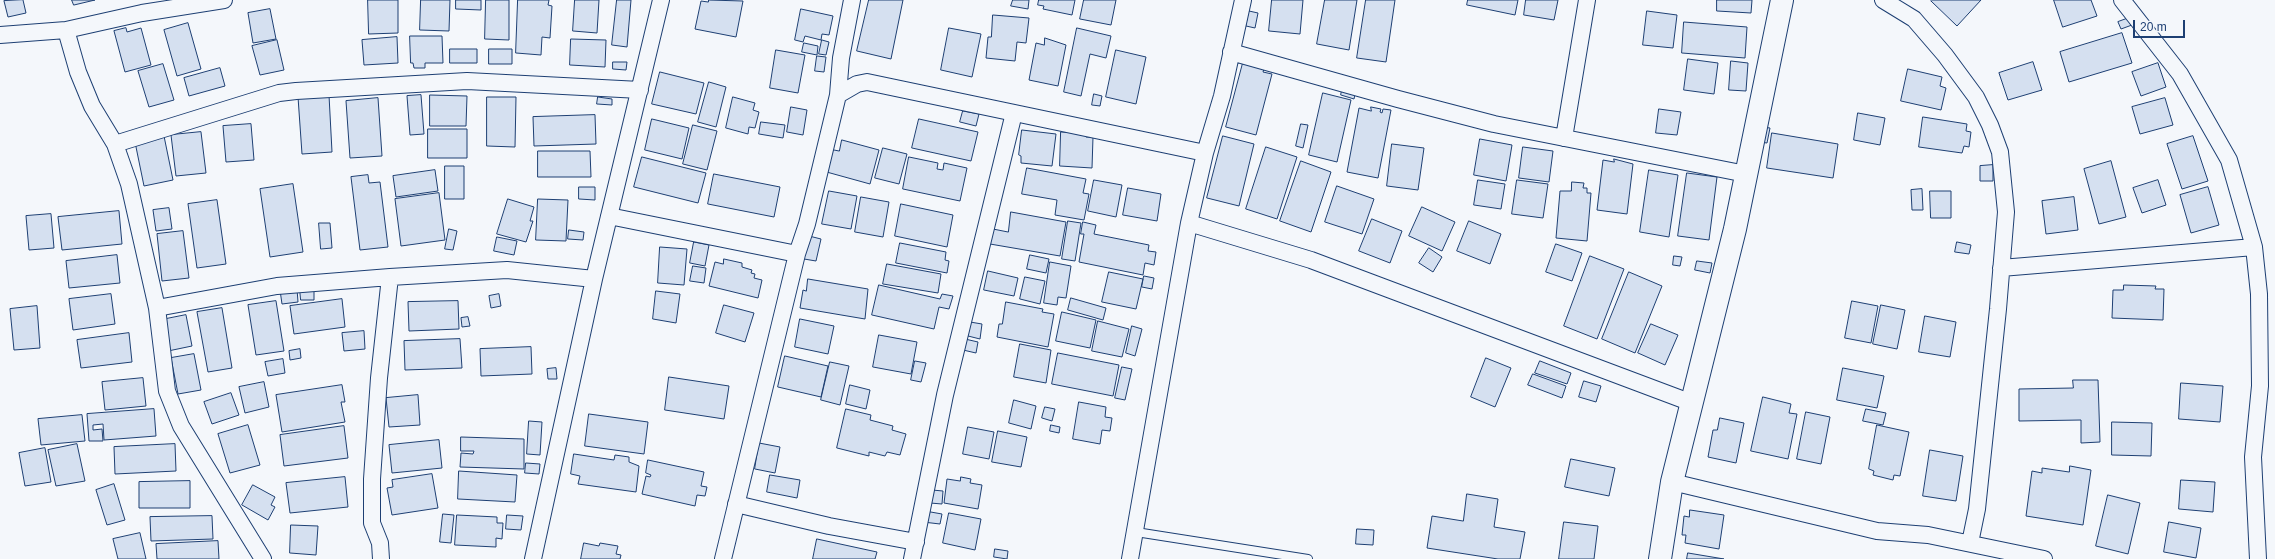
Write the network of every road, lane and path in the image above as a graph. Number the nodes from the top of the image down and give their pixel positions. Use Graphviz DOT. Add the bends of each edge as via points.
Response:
graph roads {
  1 [pos="224,0"];
  2 [pos="662,0"];
  3 [pos="852,0"];
  4 [pos="1244,0"];
  5 [pos="1587,0"];
  6 [pos="1782,0"];
  7 [pos="1883,0"];
  8 [pos="2122,0"];
  9 [pos="66,30"];
  10 [pos="0,35"];
  11 [pos="1231,52"];
  12 [pos="640,90"];
  13 [pos="838,95"];
  14 [pos="1014,113"];
  15 [pos="1564,138"];
  16 [pos="115,144"];
  17 [pos="1205,153"];
  18 [pos="1746,174"];
  19 [pos="609,216"];
  20 [pos="1189,223"];
  21 [pos="2254,247"];
  22 [pos="797,254"];
  23 [pos="2001,268"];
  24 [pos="390,277"];
  25 [pos="594,279"];
  26 [pos="157,308"];
  27 [pos="1692,403"];
  28 [pos="1672,482"];
  29 [pos="736,504"];
  30 [pos="1136,532"];
  31 [pos="916,542"];
  32 [pos="1970,543"];
  33 [pos="263,559"];
  34 [pos="380,559"];
  35 [pos="533,559"];
  36 [pos="723,559"];
  37 [pos="912,559"];
  38 [pos="1130,559"];
  39 [pos="1308,559"];
  40 [pos="1660,559"];
  41 [pos="2044,559"];
  42 [pos="2258,559"];
  1 -- 9 [label="street" via="142,13"];
  2 -- 12 [label="street"];
  3 -- 13 [label="street" via="841,58"];
  4 -- 11 [label="street"];
  5 -- 15 [label="street"];
  6 -- 18 [label="street"];
  7 -- 23 [label="street" via="1914,19 1926,32 1976,97 1990,125 2000,152 2006,212"];
  8 -- 21 [label="street" via="2180,74 2228,160"];
  9 -- 10 [label="street"];
  9 -- 16 [label="street" via="78,72 92,106"];
  11 -- 15 [label="street" via="1494,124"];
  11 -- 17 [label="street" via="1222,96"];
  12 -- 16 [label="street" via="467,81 296,91 279,93"];
  12 -- 19 [label="street"];
  13 -- 14 [label="street" via="857,84 867,82"];
  13 -- 22 [label="street" via="808,224"];
  14 -- 17 [label="street"];
  14 -- 31 [label="street" via="945,395"];
  15 -- 18 [label="street"];
  16 -- 26 [label="street" via="129,184"];
  17 -- 20 [label="street"];
  18 -- 27 [label="street"];
  19 -- 22 [label="street"];
  19 -- 25 [label="street"];
  20 -- 27 [label="street" via="1311,260"];
  20 -- 30 [label="street"];
  21 -- 23 [label="street"];
  21 -- 42 [label="street" via="2259,294 2260,386 2254,457"];
  22 -- 29 [label="street"];
  23 -- 32 [label="street" via="1977,509"];
  24 -- 25 [label="street" via="507,270"];
  24 -- 26 [label="street" via="278,286"];
  24 -- 34 [label="street" via="372,479 372,523 380,543"];
  25 -- 35 [label="street"];
  26 -- 33 [label="street" via="167,391 181,426"];
  27 -- 28 [label="street"];
  28 -- 32 [label="street" via="1876,531 1928,535"];
  28 -- 40 [label="street"];
  29 -- 31 [label="street" via="829,526"];
  29 -- 36 [label="street"];
  30 -- 38 [label="street"];
  30 -- 39 [label="lane"];
  31 -- 37 [label="street"];
  32 -- 41 [label="street"];
}
